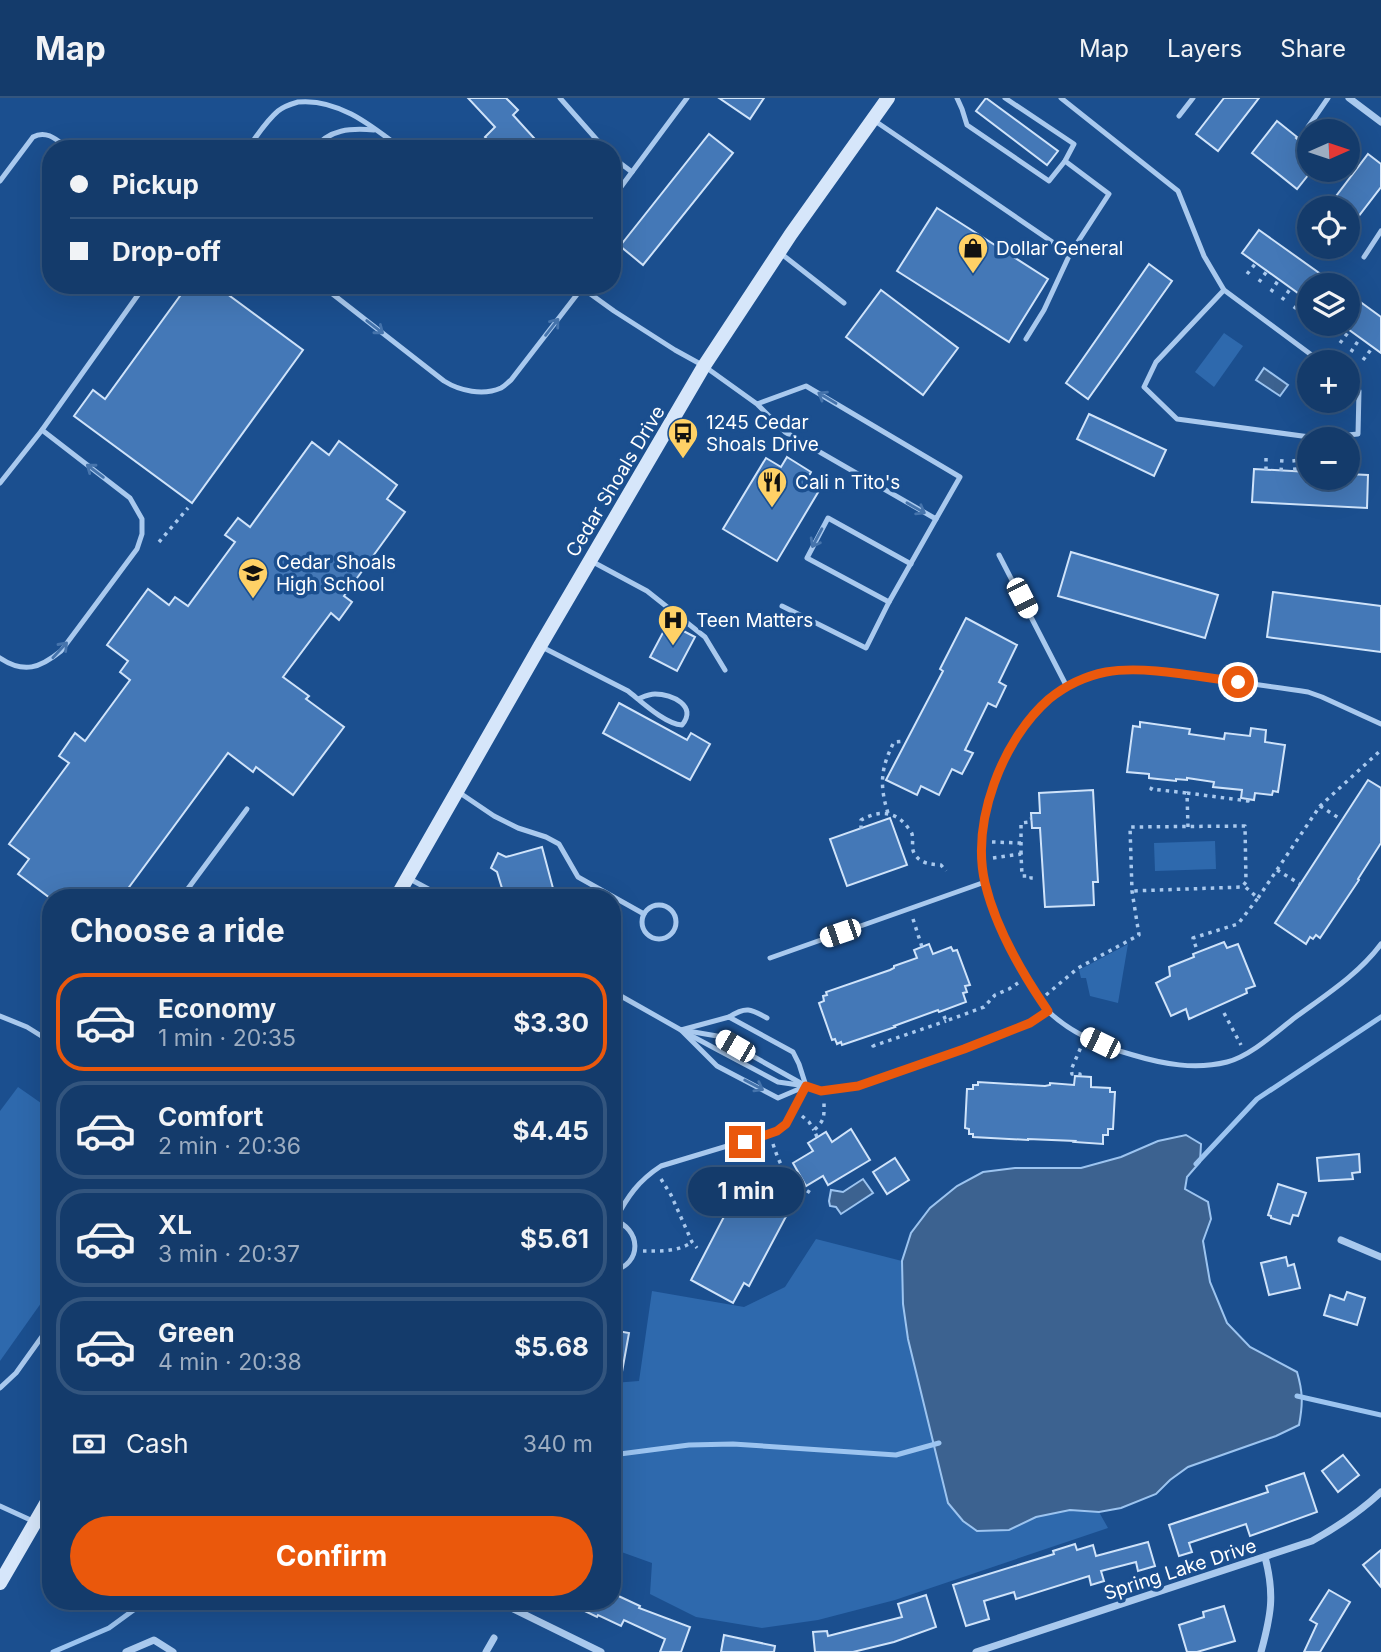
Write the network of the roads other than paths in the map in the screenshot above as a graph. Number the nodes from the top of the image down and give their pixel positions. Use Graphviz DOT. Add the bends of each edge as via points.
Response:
graph roads {
  1 [pos="560,98"];
  2 [pos="687,98"];
  3 [pos="888,98"];
  4 [pos="957,98"];
  5 [pos="1005,98"];
  6 [pos="1061,98"];
  7 [pos="1193,98"];
  8 [pos="1328,98"];
  9 [pos="1349,98"];
  10 [pos="1180,116"];
  11 [pos="873,119"];
  12 [pos="1314,119"];
  13 [pos="1381,122"];
  14 [pos="377,130"];
  15 [pos="56,140"];
  16 [pos="254,140"];
  17 [pos="322,140"];
  18 [pos="390,140"];
  19 [pos="596,140"];
  20 [pos="1065,161"];
  21 [pos="621,164"];
  22 [pos="632,172"];
  23 [pos="0,181"];
  24 [pos="621,187"];
  25 [pos="1381,231"];
  26 [pos="779,252"];
  27 [pos="1070,254"];
  28 [pos="1364,257"];
  29 [pos="1224,290"];
  30 [pos="139,294"];
  31 [pos="333,294"];
  32 [pos="575,294"];
  33 [pos="590,294"];
  34 [pos="844,303"];
  35 [pos="1026,339"];
  36 [pos="1305,350"];
  37 [pos="705,366"];
  38 [pos="757,404"];
  39 [pos="1358,413"];
  40 [pos="42,430"];
  41 [pos="0,483"];
  42 [pos="936,519"];
  43 [pos="999,555"];
  44 [pos="590,561"];
  45 [pos="911,564"];
  46 [pos="889,603"];
  47 [pos="782,606"];
  48 [pos="540,646"];
  49 [pos="0,658"];
  50 [pos="725,670"];
  51 [pos="1067,687"];
  52 [pos="638,699"];
  53 [pos="1381,724"];
  54 [pos="457,791"];
  55 [pos="247,809"];
  56 [pos="408,878"];
  57 [pos="985,882"];
  58 [pos="188,889"];
  59 [pos="401,889"];
  60 [pos="428,889"];
  61 [pos="599,889"];
  62 [pos="621,902"];
  63 [pos="644,915"];
  64 [pos="1381,944"];
  65 [pos="770,958"];
  66 [pos="621,996"];
  67 [pos="1048,1011"];
  68 [pos="0,1016"];
  69 [pos="729,1017"];
  70 [pos="767,1018"];
  71 [pos="681,1030"];
  72 [pos="42,1036"];
  73 [pos="806,1086"];
  74 [pos="621,1208"];
  75 [pos="621,1224"];
  76 [pos="1341,1240"];
  77 [pos="1381,1257"];
  78 [pos="621,1269"];
  79 [pos="42,1337"];
  80 [pos="0,1388"];
  81 [pos="1381,1492"];
  82 [pos="0,1506"];
  83 [pos="42,1510"];
  84 [pos="35,1522"];
  85 [pos="1265,1557"];
  86 [pos="0,1583"];
  87 [pos="515,1610"];
  88 [pos="494,1638"];
  89 [pos="126,1652"];
  90 [pos="173,1652"];
  91 [pos="486,1652"];
  92 [pos="601,1652"];
  93 [pos="976,1652"];
  94 [pos="1261,1652"];
  1 -- 19 [label="lane"];
  2 -- 22 [label="lane"];
  3 -- 11 [label="street, Cedar Shoals Drive"];
  4 -- 20 [label="lane" via="967,125 1049,181"];
  5 -- 20 [label="lane" via="1074,144"];
  6 -- 29 [label="lane" via="1178,191 1204,256"];
  7 -- 10 [label="lane"];
  8 -- 12 [label="lane"];
  9 -- 13 [label="street"];
  11 -- 26 [label="street, Cedar Shoals Drive"];
  11 -- 27 [label="lane"];
  14 -- 16 [label="lane" via="344,107 327,100 307,100 279,110"];
  14 -- 17 [label="lane" via="346,129"];
  14 -- 18 [label="lane"];
  15 -- 23 [label="lane" via="49,135 33,137"];
  20 -- 27 [label="lane" via="1109,194"];
  21 -- 22 [label="lane"];
  22 -- 24 [label="lane"];
  25 -- 28 [label="lane"];
  26 -- 34 [label="lane"];
  26 -- 37 [label="street, Cedar Shoals Drive"];
  27 -- 35 [label="lane"];
  29 -- 36 [label="lane"];
  29 -- 39 [label="lane" via="1156,362 1144,387 1177,419 1317,438 1358,434"];
  30 -- 40 [label="lane"];
  31 -- 32 [label="lane, one-way" via="444,381 455,388 479,391 511,380"];
  33 -- 37 [label="lane"];
  37 -- 38 [label="lane"];
  37 -- 44 [label="street, Cedar Shoals Drive"];
  38 -- 42 [label="lane, one-way" via="785,432"];
  42 -- 38 [label="lane, one-way" via="960,477 806,386"];
  40 -- 41 [label="lane"];
  49 -- 40 [label="lane, one-way" via="21,668 36,667 61,651 137,549 142,534 142,519 130,498"];
  42 -- 45 [label="lane"];
  43 -- 51 [label="lane"];
  44 -- 48 [label="street, Cedar Shoals Drive"];
  44 -- 50 [label="lane" via="647,591 705,637"];
  45 -- 46 [label="lane"];
  45 -- 46 [label="lane, one-way" via="828,518 807,558"];
  46 -- 47 [label="lane" via="866,648"];
  48 -- 52 [label="lane"];
  48 -- 54 [label="street, Cedar Shoals Drive"];
  51 -- 53 [label="lane" via="1108,672 1138,669 1308,692"];
  51 -- 57 [label="lane" via="1028,722 994,781 982,842"];
  52 -- 52 [label="lane" via="674,724 682,725 688,716 683,703 664,695"];
  54 -- 56 [label="street, Cedar Shoals Drive"];
  54 -- 61 [label="lane" via="494,816 559,844 578,877"];
  55 -- 58 [label="lane"];
  56 -- 59 [label="street, Cedar Shoals Drive"];
  56 -- 60 [label="lane"];
  57 -- 65 [label="lane"];
  57 -- 67 [label="lane" via="1021,972"];
  62 -- 63 [label="lane"];
  63 -- 63 [label="lane" via="641,923 650,937 661,940 675,930 676,919 665,906 653,906"];
  64 -- 67 [label="lane" via="1355,973 1256,1047 1228,1062 1194,1067 1155,1062 1114,1050"];
  66 -- 71 [label="lane"];
  67 -- 73 [label="lane" via="1030,1023 858,1086 821,1091"];
  68 -- 72 [label="lane"];
  69 -- 70 [label="lane" via="752,1010"];
  69 -- 71 [label="lane"];
  69 -- 73 [label="lane" via="793,1052"];
  71 -- 73 [label="lane" via="778,1082"];
  71 -- 73 [label="lane" via="717,1036"];
  71 -- 73 [label="lane, one-way" via="718,1066 778,1098"];
  73 -- 74 [label="lane" via="786,1124 777,1131 661,1166 646,1176"];
  75 -- 78 [label="lane" via="635,1239 635,1251"];
  76 -- 77 [label="street"];
  79 -- 80 [label="lane"];
  81 -- 85 [label="street, Spring Lake Drive" via="1330,1531"];
  82 -- 84 [label="lane"];
  83 -- 84 [label="street"];
  84 -- 86 [label="street"];
  85 -- 93 [label="street, Spring Lake Drive"];
  85 -- 94 [label="street" via="1271,1606"];
  87 -- 92 [label="street"];
  88 -- 91 [label="street"];
  89 -- 90 [label="street" via="154,1640"];
}
